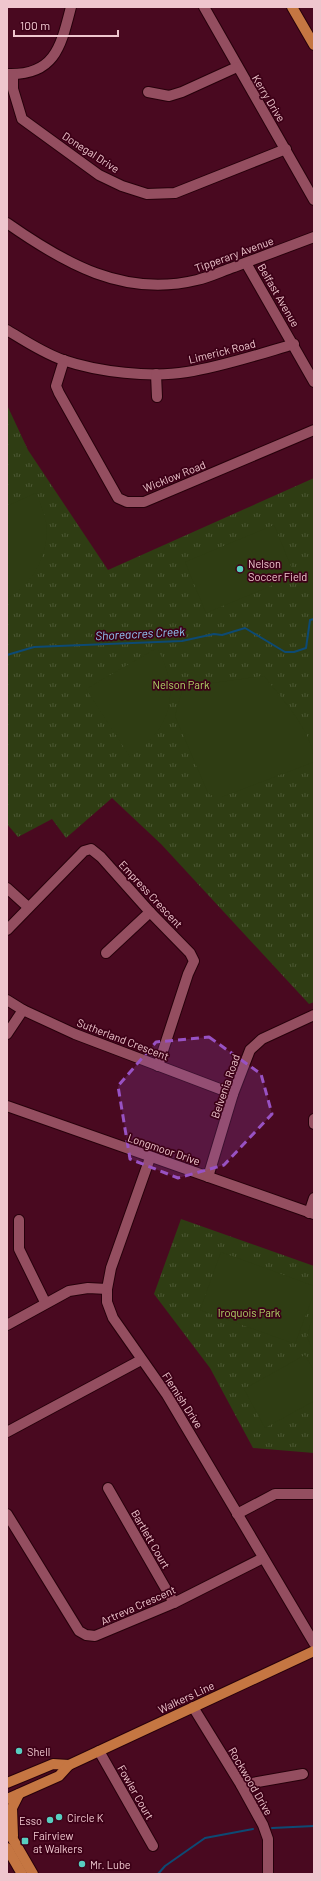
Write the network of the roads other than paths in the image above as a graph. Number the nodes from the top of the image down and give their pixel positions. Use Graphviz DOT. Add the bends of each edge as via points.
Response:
graph roads {
  1 [pos="71,7"];
  2 [pos="204,7"];
  3 [pos="292,7"];
  4 [pos="314,45"];
  5 [pos="237,68"];
  6 [pos="10,74"];
  7 [pos="148,92"];
  8 [pos="286,150"];
  9 [pos="314,200"];
  10 [pos="7,223"];
  11 [pos="314,237"];
  12 [pos="246,263"];
  13 [pos="7,330"];
  14 [pos="294,344"];
  15 [pos="64,360"];
  16 [pos="156,374"];
  17 [pos="314,382"];
  18 [pos="157,397"];
  19 [pos="314,430"];
  20 [pos="7,888"];
  21 [pos="28,907"];
  22 [pos="150,912"];
  23 [pos="7,930"];
  24 [pos="106,953"];
  25 [pos="7,1000"];
  26 [pos="24,1010"];
  27 [pos="314,1015"];
  28 [pos="7,1034"];
  29 [pos="158,1066"];
  30 [pos="233,1094"];
  31 [pos="7,1106"];
  32 [pos="314,1119"];
  33 [pos="314,1124"];
  34 [pos="150,1158"];
  35 [pos="208,1177"];
  36 [pos="314,1198"];
  37 [pos="311,1214"];
  38 [pos="19,1220"];
  39 [pos="107,1289"];
  40 [pos="45,1302"];
  41 [pos="7,1325"];
  42 [pos="141,1360"];
  43 [pos="7,1432"];
  44 [pos="108,1488"];
  45 [pos="314,1494"];
  46 [pos="7,1514"];
  47 [pos="237,1514"];
  48 [pos="263,1558"];
  49 [pos="174,1603"];
  50 [pos="314,1643"];
  51 [pos="314,1651"];
  52 [pos="193,1707"];
  53 [pos="99,1751"];
  54 [pos="69,1764"];
  55 [pos="303,1774"];
  56 [pos="9,1781"];
  57 [pos="241,1785"];
  58 [pos="19,1794"];
  59 [pos="7,1799"];
  60 [pos="7,1829"];
  61 [pos="14,1840"];
  62 [pos="153,1846"];
  63 [pos="7,1848"];
  64 [pos="22,1874"];
  65 [pos="33,1874"];
  66 [pos="268,1874"];
  1 -- 6 [label="street" via="59,49 50,62 37,70"];
  2 -- 5 [label="street, Kerry Drive"];
  3 -- 4 [label="main road"];
  5 -- 7 [label="street" via="169,96"];
  5 -- 8 [label="street, Kerry Drive"];
  6 -- 8 [label="street, Donegal Drive" via="22,119 99,175 147,194 176,193"];
  8 -- 9 [label="street, Kerry Drive"];
  10 -- 12 [label="street, Tipperary Avenue" via="45,250 78,267 116,281 162,285 198,280"];
  11 -- 12 [label="street, Tipperary Avenue"];
  12 -- 14 [label="street, Belfast Avenue"];
  13 -- 15 [label="street, Limerick Road"];
  14 -- 16 [label="street, Limerick Road" via="187,372"];
  14 -- 17 [label="street, Belfast Avenue"];
  15 -- 16 [label="street, Limerick Road" via="106,370"];
  15 -- 19 [label="street, Wicklow Road" via="56,386 59,393 118,498 126,502 144,502"];
  16 -- 18 [label="street"];
  20 -- 21 [label="street"];
  21 -- 22 [label="street, Empress Crescent" via="78,856 91,850 101,857"];
  21 -- 23 [label="street, Empress Crescent"];
  22 -- 24 [label="street"];
  22 -- 29 [label="street, Empress Crescent" via="190,953 194,961"];
  25 -- 26 [label="street, Sutherland Crescent"];
  26 -- 28 [label="street"];
  26 -- 29 [label="street, Sutherland Crescent" via="75,1034"];
  27 -- 30 [label="street, Belvenia Road" via="262,1038 250,1050"];
  29 -- 30 [label="street, Sutherland Crescent"];
  30 -- 35 [label="street, Belvenia Road"];
  31 -- 34 [label="street, Longmoor Drive"];
  32 -- 33 [label="street"];
  34 -- 35 [label="street, Longmoor Drive"];
  34 -- 39 [label="street, Flemish Drive" via="111,1268"];
  35 -- 37 [label="street, Longmoor Drive"];
  36 -- 37 [label="street"];
  38 -- 40 [label="street" via="19,1249"];
  39 -- 40 [label="street" via="69,1290"];
  39 -- 42 [label="street, Flemish Drive" via="107,1302 113,1318"];
  40 -- 41 [label="street"];
  42 -- 43 [label="street"];
  42 -- 47 [label="street, Flemish Drive" via="167,1395"];
  44 -- 49 [label="street, Bartlett Court"];
  45 -- 47 [label="street" via="275,1494"];
  46 -- 49 [label="street, Artreva Crescent" via="80,1631 86,1635 95,1636"];
  47 -- 48 [label="street, Flemish Drive"];
  48 -- 49 [label="street, Artreva Crescent"];
  48 -- 50 [label="street, Flemish Drive"];
  51 -- 52 [label="main road, Walkers Line"];
  52 -- 53 [label="main road, Walkers Line"];
  52 -- 57 [label="street, Rockwood Drive"];
  53 -- 54 [label="main road, Walkers Line"];
  53 -- 62 [label="street, Fowler Court"];
  54 -- 56 [label="main road, Walkers Line" via="53,1764"];
  54 -- 58 [label="main road, Walkers Line" via="59,1776"];
  55 -- 57 [label="street"];
  57 -- 66 [label="street, Rockwood Drive" via="268,1838"];
  58 -- 59 [label="main road, Walkers Line"];
  58 -- 61 [label="main road" via="12,1808"];
  60 -- 61 [label="main road"];
  61 -- 65 [label="main road"];
  63 -- 64 [label="main road"];
}
